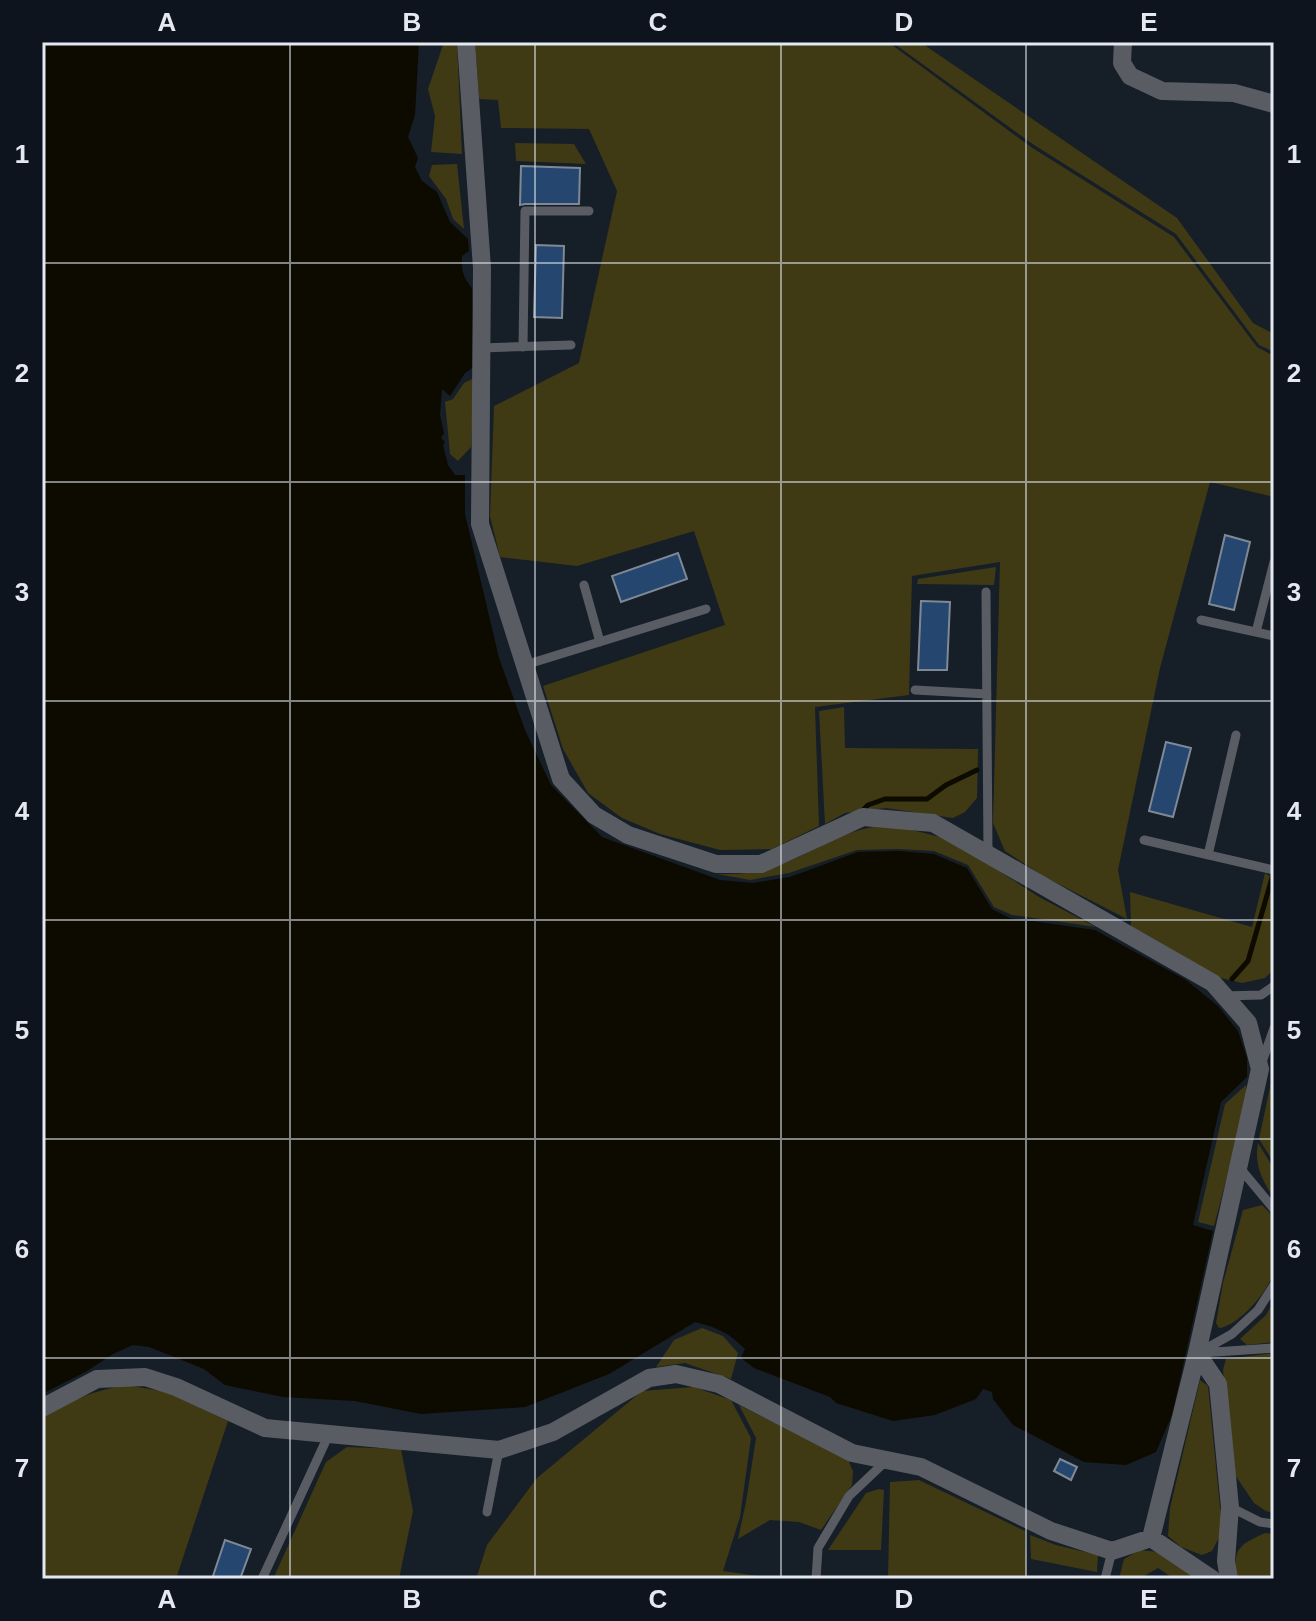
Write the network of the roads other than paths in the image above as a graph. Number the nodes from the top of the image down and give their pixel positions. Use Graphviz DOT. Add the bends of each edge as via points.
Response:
graph roads {
  1 [pos="466,42"];
  2 [pos="1123,42"];
  3 [pos="1274,104"];
  4 [pos="589,211"];
  5 [pos="571,345"];
  6 [pos="523,347"];
  7 [pos="481,348"];
  8 [pos="1274,562"];
  9 [pos="584,585"];
  10 [pos="986,592"];
  11 [pos="706,609"];
  12 [pos="1201,620"];
  13 [pos="1256,632"];
  14 [pos="1274,636"];
  15 [pos="600,642"];
  16 [pos="525,665"];
  17 [pos="915,690"];
  18 [pos="987,694"];
  19 [pos="1236,735"];
  20 [pos="1144,840"];
  21 [pos="988,853"];
  22 [pos="1208,855"];
  23 [pos="1274,870"];
  24 [pos="1274,986"];
  25 [pos="1224,996"];
  26 [pos="1274,1028"];
  27 [pos="1260,1069"];
  28 [pos="1239,1167"];
  29 [pos="1274,1209"];
  30 [pos="1274,1285"];
  31 [pos="1274,1348"];
  32 [pos="1197,1353"];
  33 [pos="42,1408"];
  34 [pos="329,1434"];
  35 [pos="499,1450"];
  36 [pos="887,1460"];
  37 [pos="1230,1507"];
  38 [pos="487,1512"];
  39 [pos="1274,1524"];
  40 [pos="1151,1538"];
  41 [pos="1112,1551"];
  42 [pos="262,1579"];
  43 [pos="816,1579"];
  44 [pos="1105,1579"];
  45 [pos="1212,1579"];
  46 [pos="1229,1579"];
  1 -- 7 [label="street" via="482,268"];
  2 -- 3 [label="street" via="1122,63 1130,76 1162,91 1234,93"];
  4 -- 6 [label="lane" via="525,211"];
  5 -- 6 [label="lane"];
  6 -- 7 [label="lane"];
  7 -- 16 [label="street" via="480,524"];
  8 -- 13 [label="lane"];
  9 -- 15 [label="lane"];
  10 -- 18 [label="lane"];
  11 -- 15 [label="lane"];
  12 -- 13 [label="lane"];
  13 -- 14 [label="lane"];
  15 -- 16 [label="lane"];
  16 -- 21 [label="street" via="561,779 594,815 628,835 716,864 761,864 863,817 933,823"];
  17 -- 18 [label="lane"];
  18 -- 21 [label="lane"];
  19 -- 22 [label="lane"];
  20 -- 22 [label="lane"];
  21 -- 25 [label="street" via="1213,983"];
  22 -- 23 [label="lane"];
  24 -- 25 [label="lane" via="1261,995"];
  25 -- 27 [label="street" via="1248,1023"];
  26 -- 27 [label="lane"];
  27 -- 28 [label="street"];
  28 -- 29 [label="lane"];
  28 -- 32 [label="street"];
  30 -- 32 [label="lane" via="1258,1310 1232,1334"];
  31 -- 32 [label="lane"];
  32 -- 37 [label="street" via="1218,1384"];
  32 -- 40 [label="street"];
  33 -- 34 [label="street" via="97,1379 145,1377 265,1428"];
  34 -- 35 [label="street"];
  34 -- 42 [label="lane"];
  35 -- 36 [label="street" via="553,1432 649,1378 676,1374 719,1384 852,1453"];
  35 -- 38 [label="lane"];
  36 -- 41 [label="street" via="921,1467 1051,1531"];
  36 -- 43 [label="lane" via="849,1496 818,1548"];
  37 -- 39 [label="lane"];
  37 -- 46 [label="street"];
  40 -- 41 [label="street"];
  40 -- 45 [label="street"];
  41 -- 44 [label="lane"];
}
